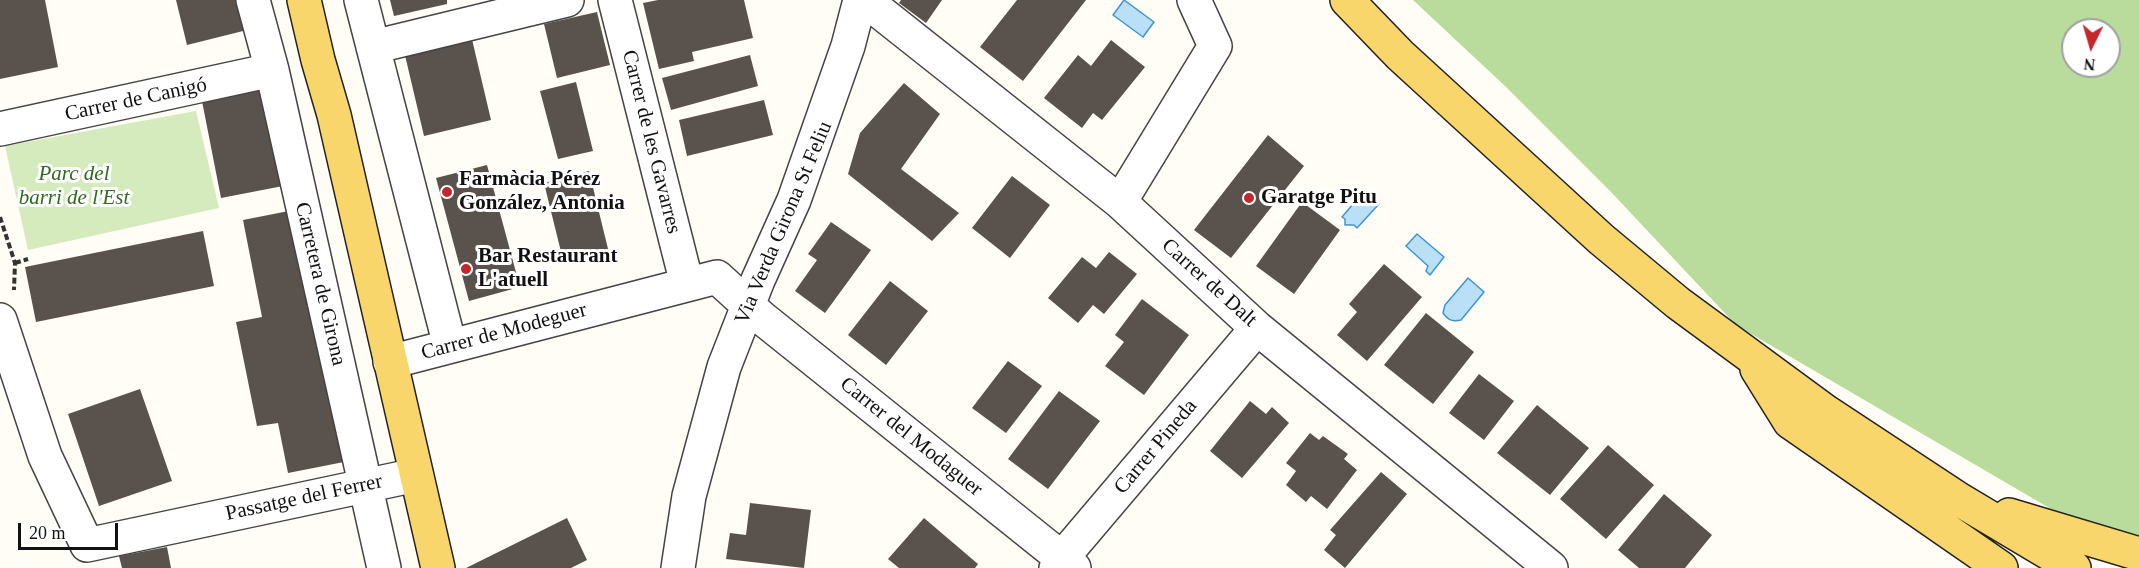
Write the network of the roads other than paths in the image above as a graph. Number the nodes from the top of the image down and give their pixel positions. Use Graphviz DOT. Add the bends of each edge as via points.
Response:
graph roads {
  1 [pos="253,0"];
  2 [pos="304,0"];
  3 [pos="361,0"];
  4 [pos="567,0"];
  5 [pos="615,0"];
  6 [pos="860,0"];
  7 [pos="865,0"];
  8 [pos="1194,0"];
  9 [pos="1347,0"];
  10 [pos="373,47"];
  11 [pos="272,70"];
  12 [pos="0,129"];
  13 [pos="1120,202"];
  14 [pos="687,284"];
  15 [pos="748,305"];
  16 [pos="4,308"];
  17 [pos="1257,328"];
  18 [pos="450,346"];
  19 [pos="1748,354"];
  20 [pos="390,362"];
  21 [pos="416,475"];
  22 [pos="365,485"];
  23 [pos="1960,500"];
  24 [pos="2139,554"];
  25 [pos="1064,565"];
  26 [pos="384,568"];
  27 [pos="438,568"];
  28 [pos="678,568"];
  29 [pos="1551,568"];
  30 [pos="2001,568"];
  31 [pos="2074,568"];
  1 -- 11 [label="street, Carretera de Girona"];
  2 -- 20 [label="main road"];
  3 -- 10 [label="street"];
  4 -- 10 [label="street"];
  5 -- 14 [label="street, Carrer de les Gavarres"];
  6 -- 15 [label="street" via="848,46 794,200"];
  7 -- 13 [label="street, Carrer de Dalt"];
  8 -- 13 [label="street" via="1215,46"];
  9 -- 19 [label="main road" via="1400,55 1601,239"];
  10 -- 18 [label="street"];
  11 -- 12 [label="street, Carrer de Canigó"];
  11 -- 22 [label="street, Carretera de Girona"];
  13 -- 17 [label="street, Carrer de Dalt"];
  14 -- 15 [label="street, Carrer de Modeguer" via="717,277"];
  14 -- 18 [label="street, Carrer de Modeguer"];
  15 -- 25 [label="street, Carrer del Modaguer"];
  15 -- 28 [label="street" via="724,367 688,496"];
  16 -- 22 [label="street, Passatge del Ferrer" via="45,456 87,544"];
  17 -- 25 [label="street, Carrer Pineda"];
  17 -- 29 [label="street, Carrer de Dalt"];
  18 -- 20 [label="street, Carrer de Modeguer"];
  19 -- 23 [label="main road" via="1825,411"];
  19 -- 30 [label="main road" via="1790,422"];
  20 -- 21 [label="main road"];
  21 -- 22 [label="street, Passatge del Ferrer"];
  21 -- 27 [label="main road"];
  22 -- 26 [label="street, Carretera de Girona"];
  23 -- 24 [label="main road"];
  23 -- 31 [label="main road"];
}
